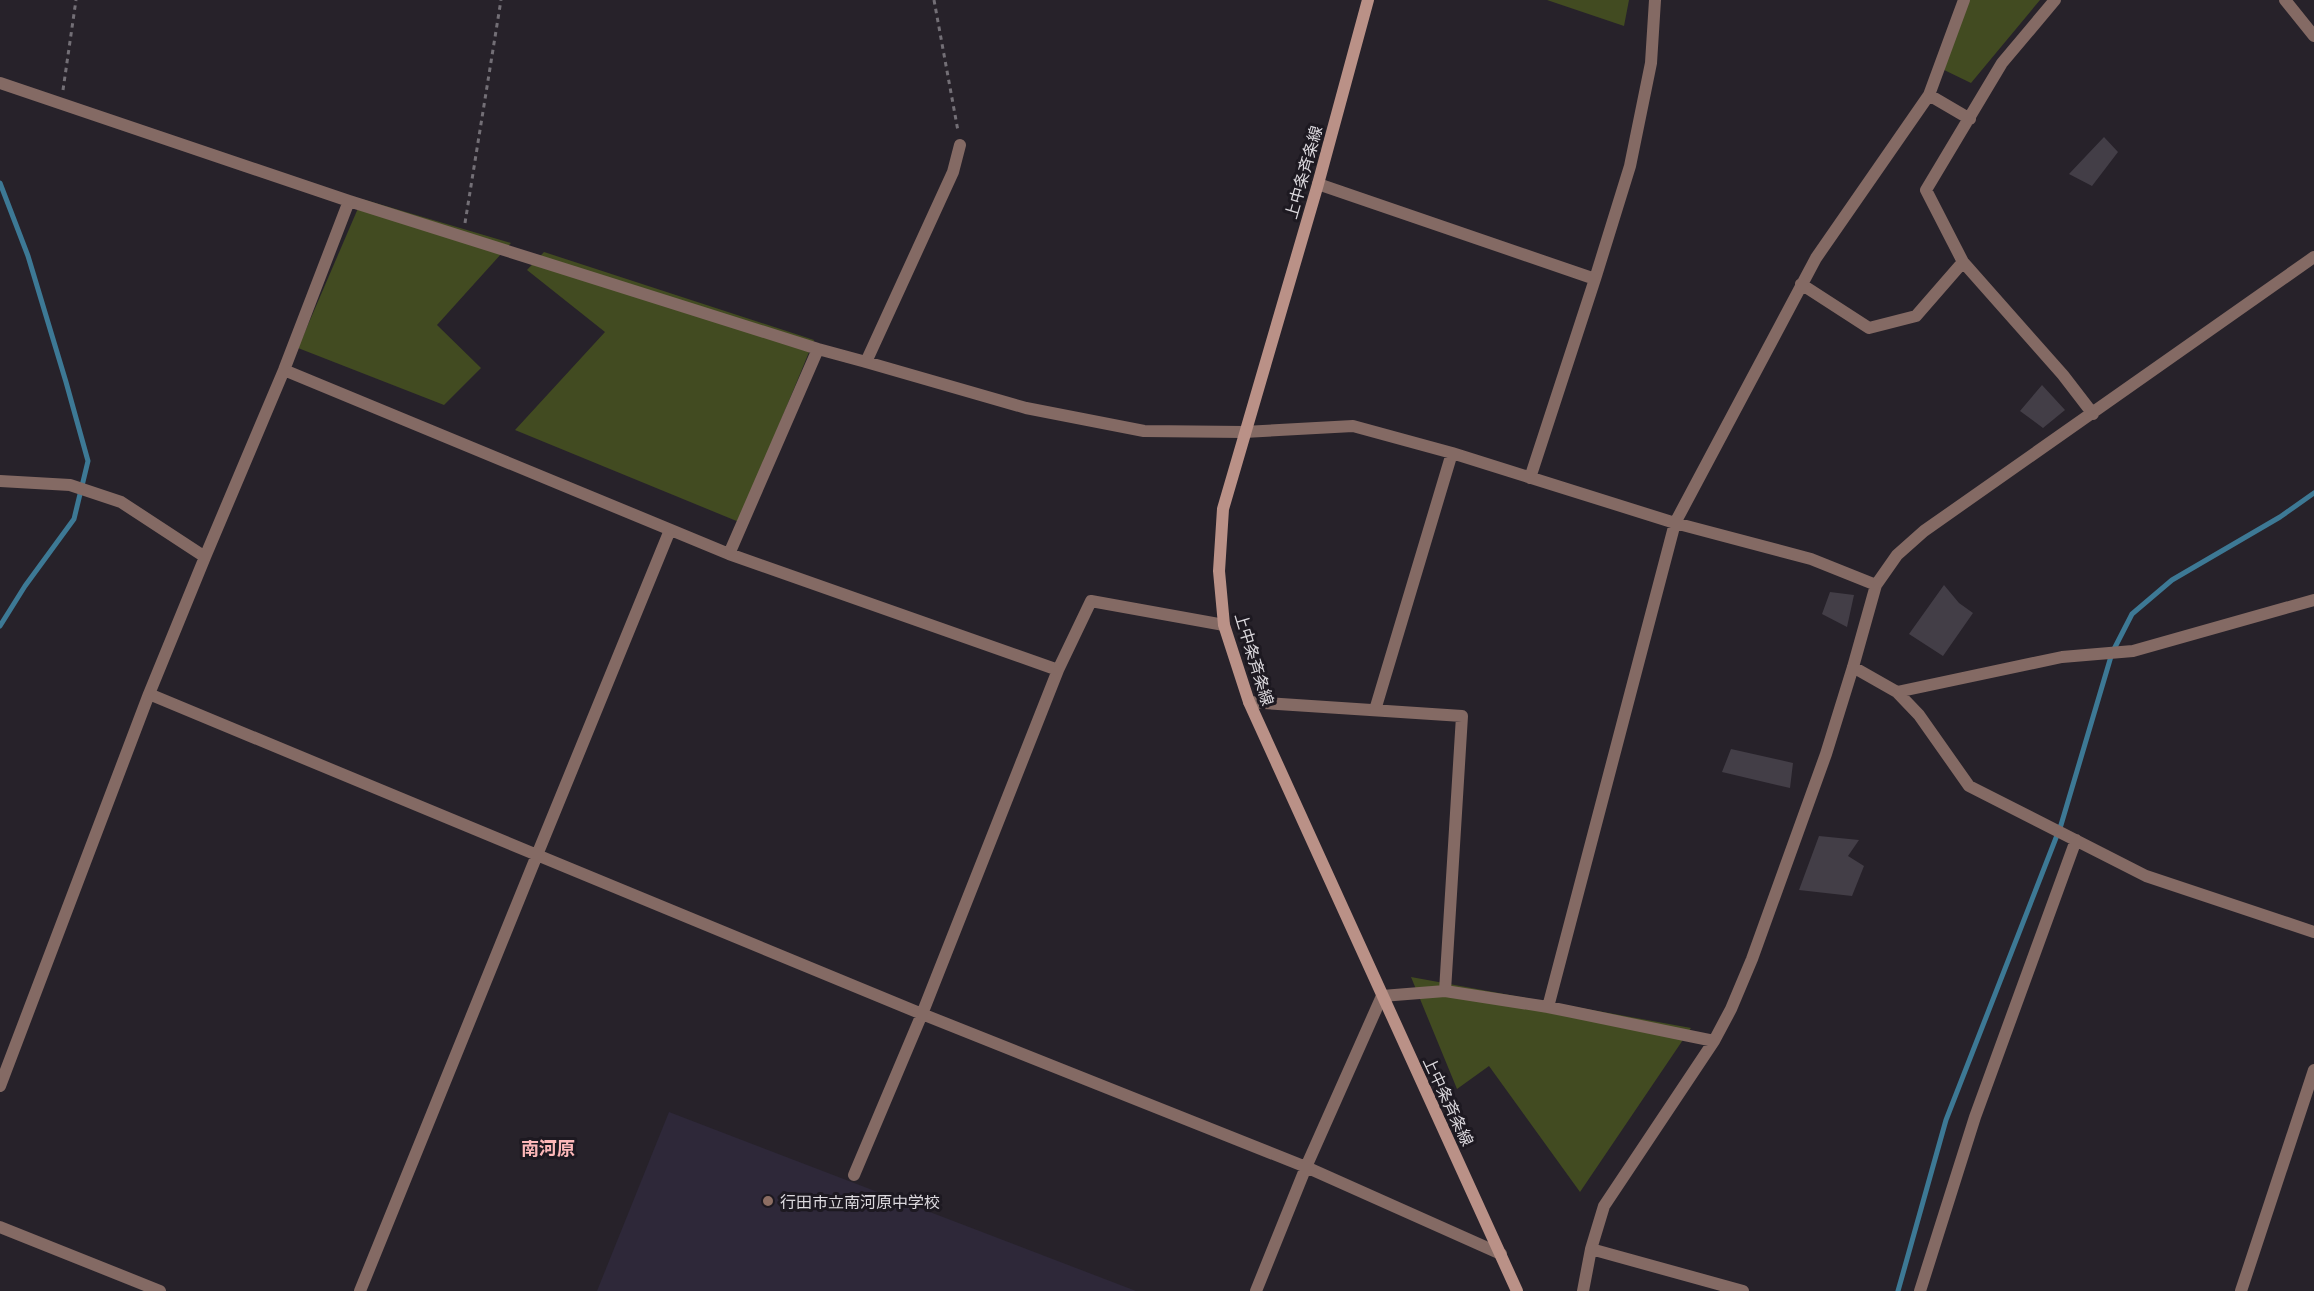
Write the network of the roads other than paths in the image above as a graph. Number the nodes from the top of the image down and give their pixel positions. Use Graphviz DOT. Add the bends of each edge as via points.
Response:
graph roads {
  1 [pos="1368,0"];
  2 [pos="1655,0"];
  3 [pos="1964,0"];
  4 [pos="2055,0"];
  5 [pos="2285,0"];
  6 [pos="2314,36"];
  7 [pos="0,83"];
  8 [pos="1929,95"];
  9 [pos="1970,118"];
  10 [pos="960,145"];
  11 [pos="1318,184"];
  12 [pos="349,201"];
  13 [pos="2314,257"];
  14 [pos="1963,262"];
  15 [pos="1595,279"];
  16 [pos="1801,284"];
  17 [pos="818,349"];
  18 [pos="866,362"];
  19 [pos="284,370"];
  20 [pos="2093,414"];
  21 [pos="1244,432"];
  22 [pos="1452,453"];
  23 [pos="1530,478"];
  24 [pos="0,481"];
  25 [pos="1675,523"];
  26 [pos="670,530"];
  27 [pos="729,554"];
  28 [pos="205,557"];
  29 [pos="1876,585"];
  30 [pos="2314,600"];
  31 [pos="1224,625"];
  32 [pos="1853,667"];
  33 [pos="1058,670"];
  34 [pos="1897,692"];
  35 [pos="149,694"];
  36 [pos="1249,702"];
  37 [pos="1375,710"];
  38 [pos="2076,840"];
  39 [pos="537,855"];
  40 [pos="2314,932"];
  41 [pos="1445,991"];
  42 [pos="1382,996"];
  43 [pos="1548,1007"];
  44 [pos="922,1014"];
  45 [pos="1714,1041"];
  46 [pos="2314,1070"];
  47 [pos="0,1086"];
  48 [pos="1306,1167"];
  49 [pos="854,1175"];
  50 [pos="0,1227"];
  51 [pos="1591,1249"];
  52 [pos="1501,1254"];
  53 [pos="160,1291"];
  54 [pos="360,1291"];
  55 [pos="1256,1291"];
  56 [pos="1517,1291"];
  57 [pos="1583,1291"];
  58 [pos="1743,1291"];
  59 [pos="1920,1291"];
  60 [pos="2241,1291"];
  1 -- 11 [label="main road, 上中条斉条線"];
  2 -- 15 [label="street" via="1651,63 1630,166"];
  3 -- 8 [label="street"];
  4 -- 9 [label="street" via="2002,63"];
  5 -- 6 [label="street"];
  7 -- 12 [label="street"];
  8 -- 9 [label="street"];
  8 -- 16 [label="street"];
  9 -- 14 [label="street" via="1926,189"];
  10 -- 18 [label="street" via="953,172"];
  11 -- 15 [label="street"];
  11 -- 21 [label="main road, 上中条斉条線"];
  12 -- 17 [label="street"];
  12 -- 19 [label="street"];
  13 -- 20 [label="street"];
  14 -- 16 [label="street" via="1916,316 1869,328"];
  14 -- 20 [label="street"];
  15 -- 23 [label="street"];
  16 -- 25 [label="street"];
  17 -- 18 [label="street"];
  17 -- 27 [label="street"];
  18 -- 21 [label="street" via="1026,408 1144,431"];
  19 -- 26 [label="street"];
  19 -- 28 [label="street"];
  20 -- 29 [label="street" via="1924,531 1897,555"];
  21 -- 22 [label="street" via="1353,426"];
  21 -- 31 [label="main road, 上中条斉条線" via="1223,509 1219,571"];
  22 -- 23 [label="street"];
  22 -- 37 [label="street"];
  23 -- 25 [label="street"];
  24 -- 28 [label="street" via="70,485 121,502"];
  25 -- 29 [label="street" via="1810,559"];
  25 -- 43 [label="street"];
  26 -- 27 [label="street"];
  26 -- 39 [label="street"];
  27 -- 33 [label="street"];
  28 -- 35 [label="street"];
  29 -- 32 [label="street"];
  30 -- 34 [label="street" via="2133,651 2062,657"];
  31 -- 33 [label="street" via="1091,601"];
  31 -- 36 [label="main road, 上中条斉条線"];
  32 -- 34 [label="street"];
  32 -- 45 [label="street" via="1797,838 1756,948"];
  33 -- 44 [label="street"];
  34 -- 38 [label="street" via="1969,786"];
  35 -- 39 [label="street"];
  35 -- 47 [label="street"];
  36 -- 37 [label="street"];
  36 -- 42 [label="main road, 上中条斉条線"];
  37 -- 41 [label="street" via="1462,716"];
  38 -- 40 [label="street" via="2146,876"];
  38 -- 59 [label="street" via="1975,1117"];
  39 -- 44 [label="street"];
  39 -- 54 [label="street"];
  41 -- 42 [label="street"];
  41 -- 43 [label="street"];
  42 -- 48 [label="street"];
  42 -- 52 [label="main road, 上中条斉条線"];
  43 -- 45 [label="street"];
  44 -- 48 [label="street"];
  44 -- 49 [label="street"];
  45 -- 51 [label="street" via="1604,1206"];
  46 -- 60 [label="street"];
  48 -- 52 [label="street"];
  48 -- 55 [label="street"];
  50 -- 53 [label="street"];
  51 -- 57 [label="street"];
  51 -- 58 [label="street"];
  52 -- 56 [label="main road, 上中条斉条線"];
}
